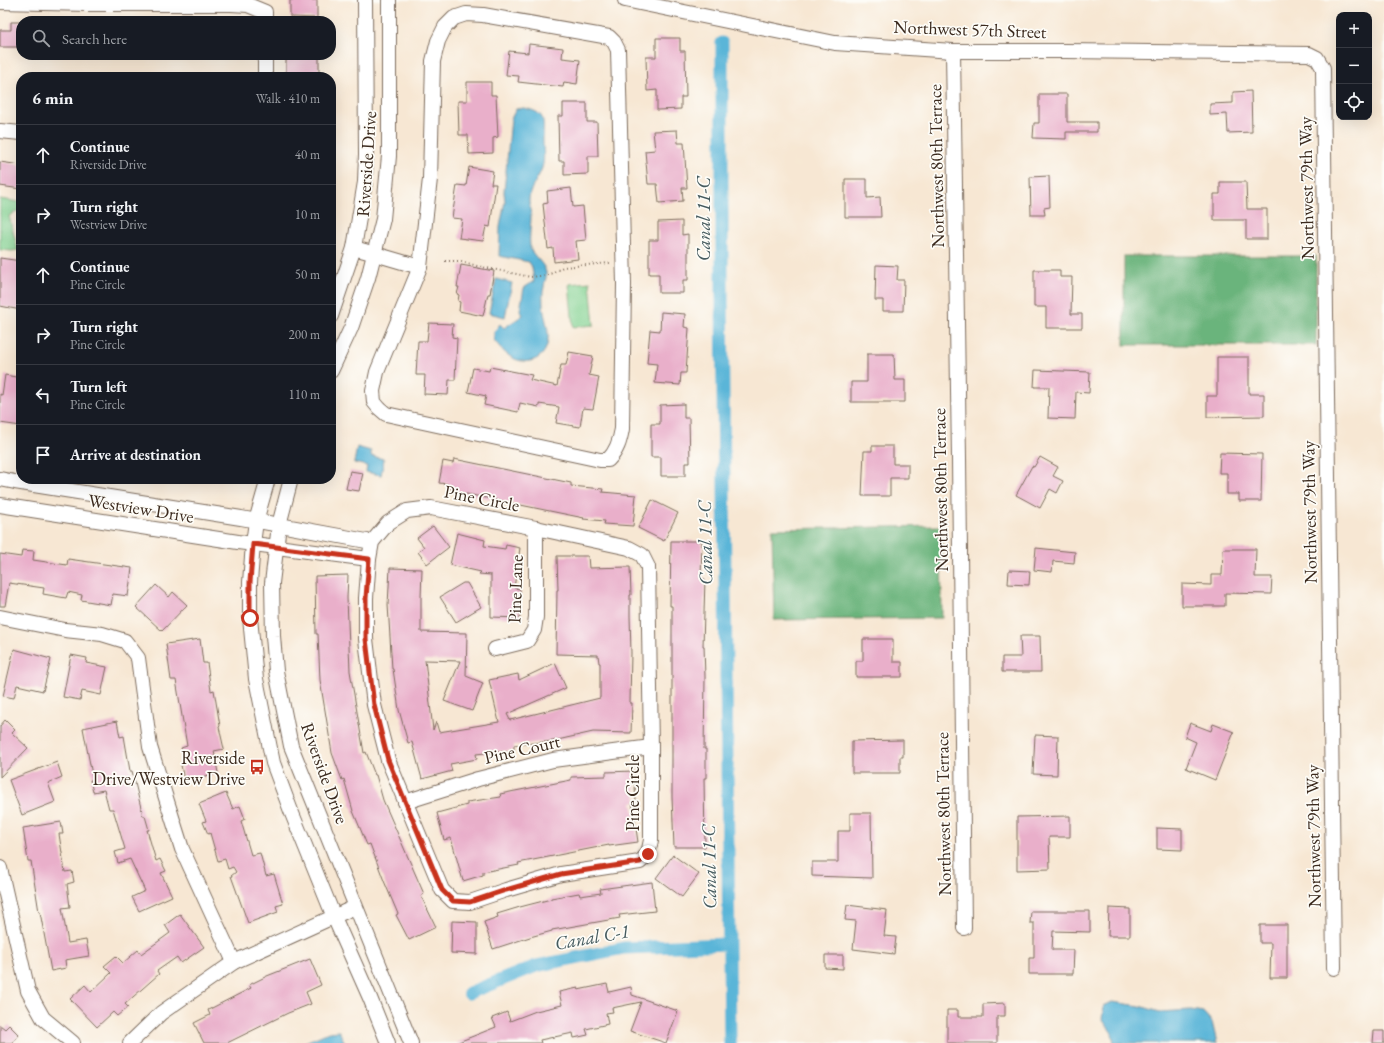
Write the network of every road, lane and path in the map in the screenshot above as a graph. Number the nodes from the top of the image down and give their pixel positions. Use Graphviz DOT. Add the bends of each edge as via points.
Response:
graph roads {
  1 [pos="365,0"];
  2 [pos="389,0"];
  3 [pos="625,0"];
  4 [pos="0,2"];
  5 [pos="250,3"];
  6 [pos="265,16"];
  7 [pos="953,51"];
  8 [pos="1317,58"];
  9 [pos="265,60"];
  10 [pos="265,72"];
  11 [pos="0,131"];
  12 [pos="16,133"];
  13 [pos="354,248"];
  14 [pos="374,253"];
  15 [pos="445,261"];
  16 [pos="624,262"];
  17 [pos="420,267"];
  18 [pos="336,301"];
  19 [pos="336,360"];
  20 [pos="16,475"];
  21 [pos="0,479"];
  22 [pos="15,482"];
  23 [pos="27,484"];
  24 [pos="267,484"];
  25 [pos="290,484"];
  26 [pos="0,505"];
  27 [pos="256,521"];
  28 [pos="279,526"];
  29 [pos="536,528"];
  30 [pos="372,542"];
  31 [pos="253,544"];
  32 [pos="276,547"];
  33 [pos="369,559"];
  34 [pos="0,617"];
  35 [pos="495,648"];
  36 [pos="651,747"];
  37 [pos="405,802"];
  38 [pos="0,868"];
  39 [pos="356,907"];
  40 [pos="334,917"];
  41 [pos="964,928"];
  42 [pos="234,962"];
  43 [pos="1334,968"];
  44 [pos="73,1043"];
  45 [pos="130,1043"];
  46 [pos="388,1043"];
  47 [pos="411,1043"];
  1 -- 13 [label="street, Riverside Drive" via="366,161"];
  2 -- 14 [label="street, Riverside Drive" via="388,172 383,219"];
  3 -- 7 [label="street, Northwest 57th Street" via="835,43"];
  4 -- 5 [label="street"];
  5 -- 6 [label="street" via="265,12"];
  7 -- 8 [label="street, Northwest 57th Street" via="1309,54"];
  7 -- 41 [label="street, Northwest 80th Terrace"];
  8 -- 43 [label="street, Northwest 79th Way" via="1323,68"];
  9 -- 10 [label="street"];
  11 -- 12 [label="street"];
  13 -- 14 [label="street"];
  13 -- 18 [label="street, Riverside Drive"];
  14 -- 17 [label="street"];
  14 -- 19 [label="street, Riverside Drive" via="351,328"];
  15 -- 16 [label="path" via="461,261 531,277 548,275 563,267"];
  16 -- 17 [label="street" via="622,429 619,443 608,460 386,414 379,408 374,402 372,391"];
  16 -- 17 [label="street" via="618,50 614,42 609,37 466,14 454,18 445,27 433,61 430,179"];
  20 -- 22 [label="path"];
  21 -- 22 [label="street, Westview Drive"];
  23 -- 27 [label="street, Westview Drive"];
  24 -- 27 [label="street"];
  25 -- 28 [label="street, Riverside Drive"];
  26 -- 31 [label="street, Westview Drive"];
  27 -- 28 [label="street, Westview Drive"];
  27 -- 31 [label="street"];
  28 -- 30 [label="street"];
  28 -- 32 [label="street, Riverside Drive"];
  29 -- 30 [label="street, Pine Circle" via="431,508 407,511 388,523"];
  29 -- 35 [label="street, Pine Lane" via="534,630 527,641"];
  29 -- 36 [label="street, Pine Circle" via="629,548 642,555 648,567"];
  30 -- 33 [label="street, Pine Circle"];
  31 -- 32 [label="street, Westview Drive"];
  31 -- 40 [label="street" via="250,582 251,633 256,679 273,763"];
  32 -- 33 [label="street"];
  32 -- 39 [label="street, Riverside Drive" via="272,583 276,671 291,746"];
  33 -- 37 [label="street, Pine Circle" via="366,639 374,705 388,760"];
  34 -- 42 [label="street" via="65,630 102,634 125,641 138,658 150,747 182,849"];
  36 -- 37 [label="street, Pine Court" via="553,760 478,778"];
  36 -- 37 [label="street, Pine Circle" via="651,840 648,854 640,862 561,874 470,902 453,901 442,890"];
  38 -- 44 [label="street" via="28,991 43,1018"];
  39 -- 40 [label="street"];
  39 -- 47 [label="street, Riverside Drive"];
  40 -- 42 [label="street"];
  40 -- 46 [label="street"];
  42 -- 45 [label="street" via="162,1013"];
}
